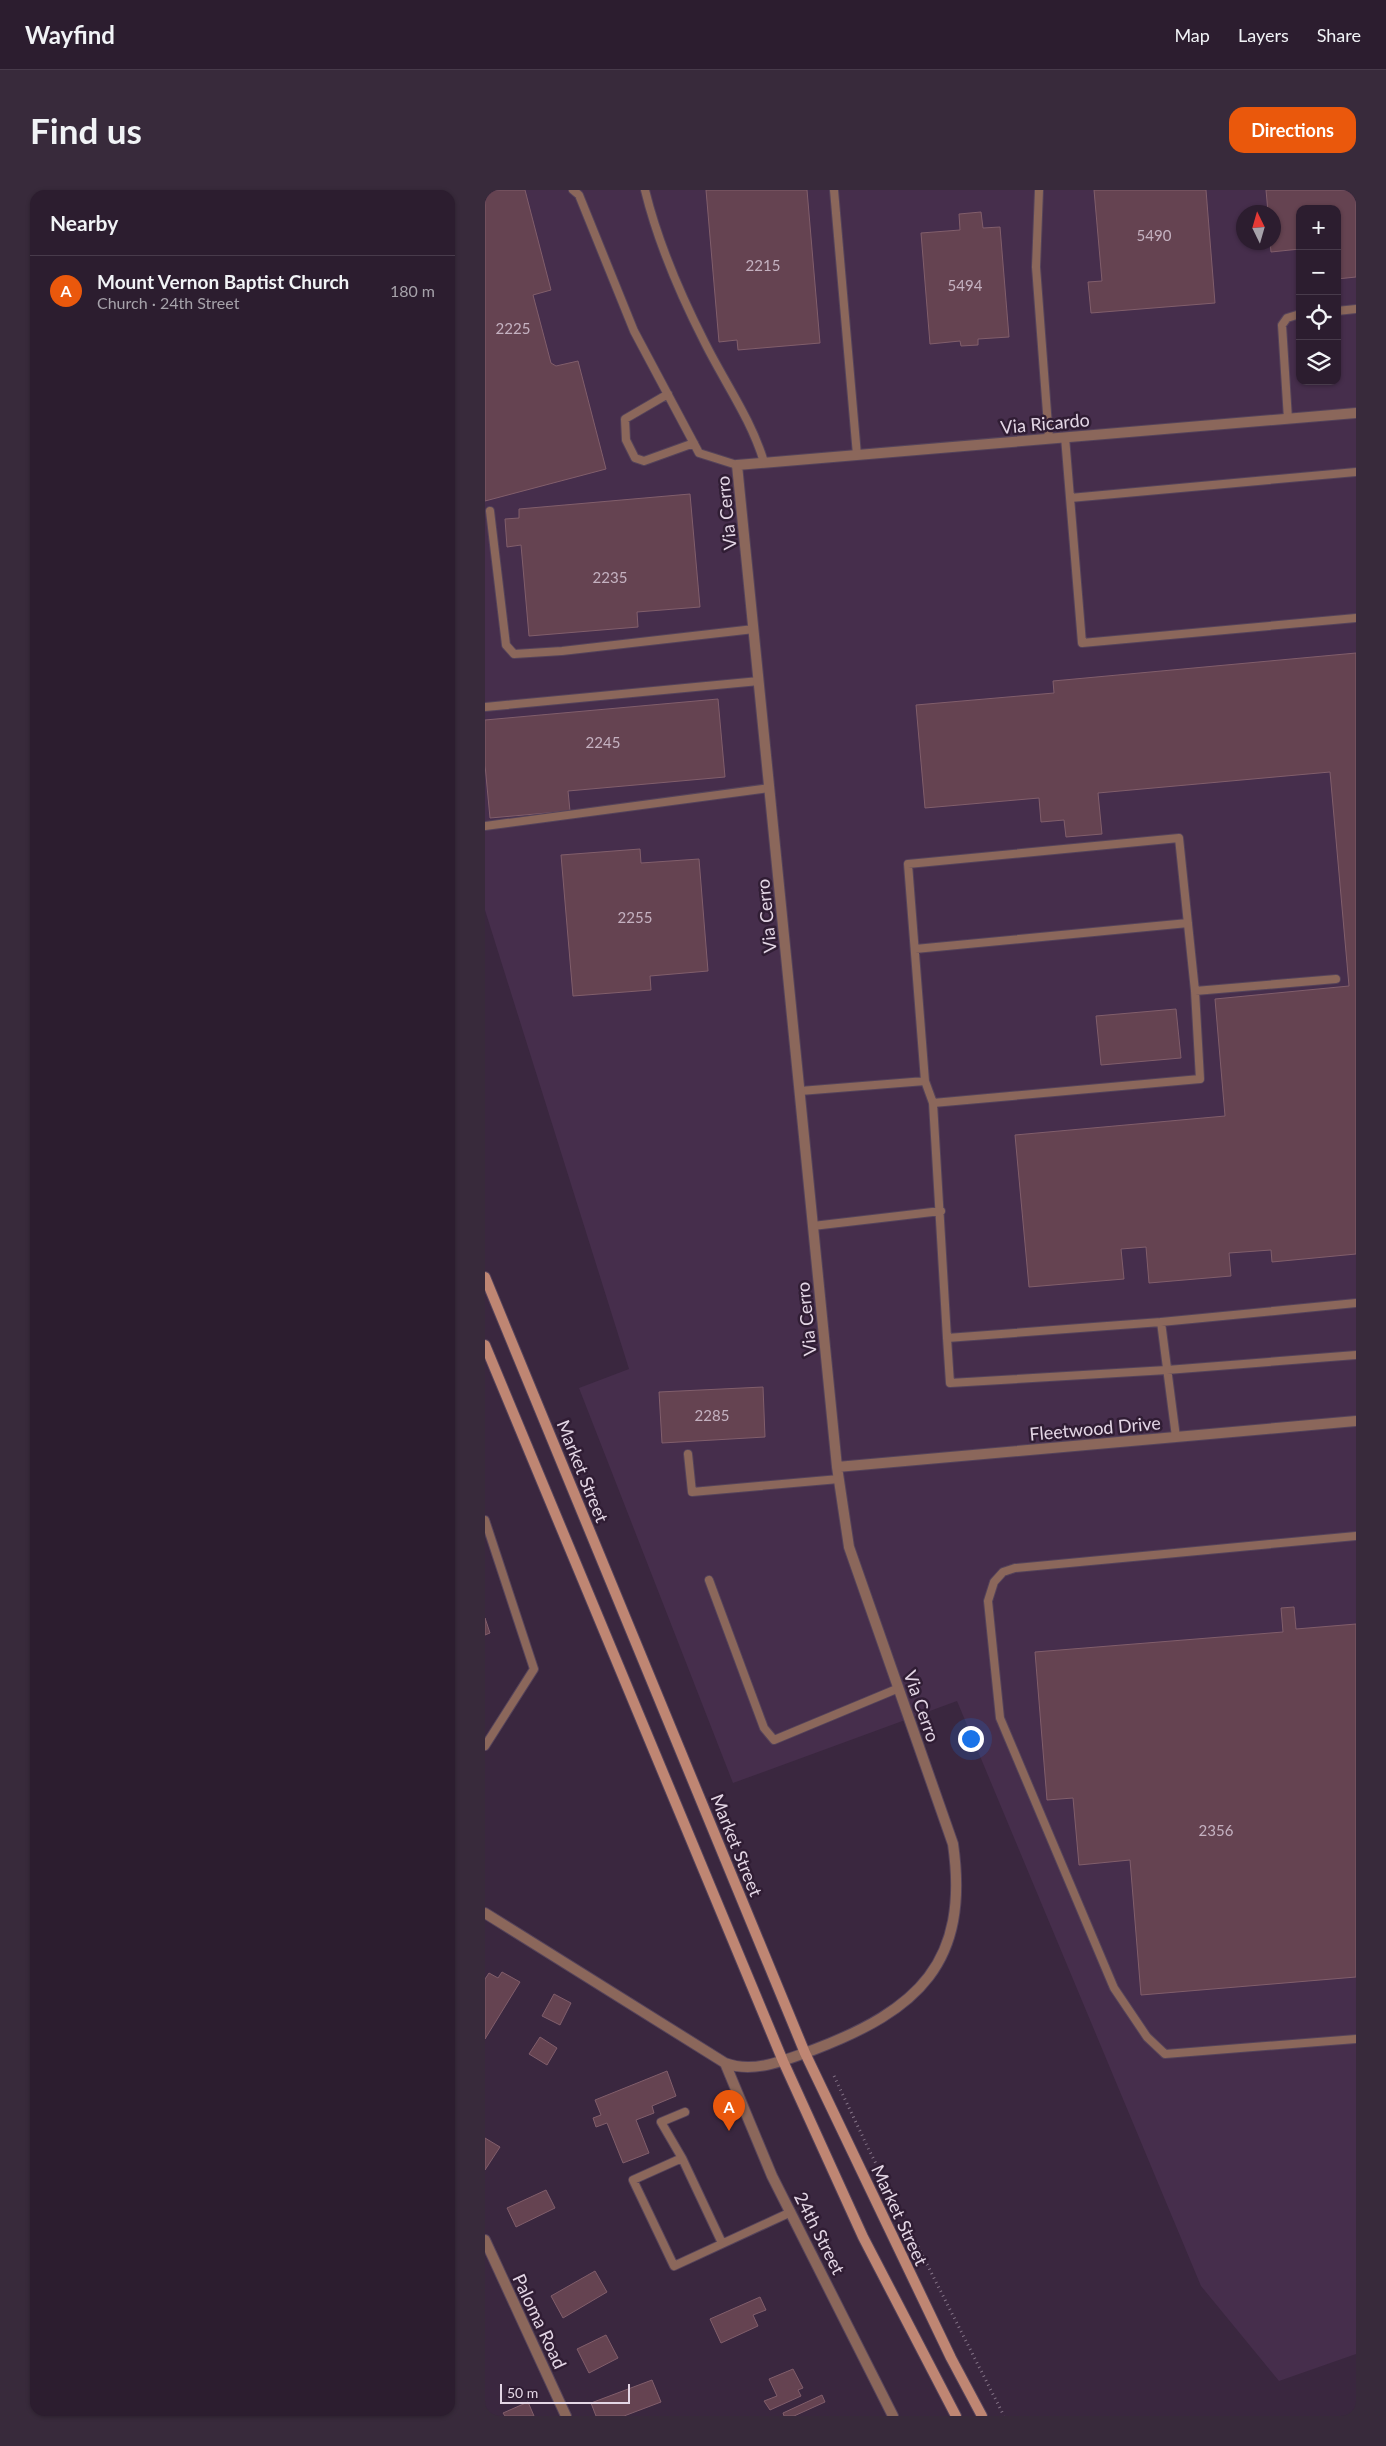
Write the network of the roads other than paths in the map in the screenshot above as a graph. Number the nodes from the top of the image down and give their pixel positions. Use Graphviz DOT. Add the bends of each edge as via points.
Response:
graph roads {
  1 [pos="573,190"];
  2 [pos="645,190"];
  3 [pos="834,190"];
  4 [pos="1039,190"];
  5 [pos="1356,309"];
  6 [pos="1341,310"];
  7 [pos="1296,315"];
  8 [pos="668,394"];
  9 [pos="1356,413"];
  10 [pos="1288,419"];
  11 [pos="1065,437"];
  12 [pos="1049,439"];
  13 [pos="695,443"];
  14 [pos="857,454"];
  15 [pos="765,462"];
  16 [pos="737,465"];
  17 [pos="1356,472"];
  18 [pos="1070,498"];
  19 [pos="490,511"];
  20 [pos="1356,618"];
  21 [pos="753,629"];
  22 [pos="759,681"];
  23 [pos="485,707"];
  24 [pos="769,788"];
  25 [pos="485,826"];
  26 [pos="1188,923"];
  27 [pos="915,949"];
  28 [pos="1336,979"];
  29 [pos="1195,991"];
  30 [pos="925,1081"];
  31 [pos="800,1091"];
  32 [pos="933,1104"];
  33 [pos="941,1211"];
  34 [pos="813,1226"];
  35 [pos="486,1279"];
  36 [pos="1356,1303"];
  37 [pos="1161,1322"];
  38 [pos="947,1338"];
  39 [pos="485,1345"];
  40 [pos="1356,1355"];
  41 [pos="1167,1370"];
  42 [pos="1356,1421"];
  43 [pos="1176,1437"];
  44 [pos="688,1454"];
  45 [pos="837,1467"];
  46 [pos="839,1479"];
  47 [pos="485,1520"];
  48 [pos="1356,1536"];
  49 [pos="709,1580"];
  50 [pos="899,1688"];
  51 [pos="485,1746"];
  52 [pos="485,1913"];
  53 [pos="1356,2039"];
  54 [pos="805,2053"];
  55 [pos="783,2061"];
  56 [pos="725,2062"];
  57 [pos="685,2112"];
  58 [pos="682,2158"];
  59 [pos="791,2212"];
  60 [pos="485,2240"];
  61 [pos="722,2243"];
  62 [pos="566,2416"];
  63 [pos="893,2416"];
  64 [pos="956,2416"];
  65 [pos="982,2416"];
  1 -- 8 [label="lane" via="579,195 634,331"];
  2 -- 15 [label="lane" via="675,282 755,433"];
  3 -- 14 [label="lane"];
  4 -- 12 [label="lane" via="1036,267"];
  5 -- 6 [label="lane"];
  7 -- 10 [label="lane" via="1287,318 1281,325"];
  8 -- 13 [label="lane"];
  8 -- 13 [label="lane" via="625,419 626,440 635,458 644,460"];
  9 -- 10 [label="street, Via Ricardo"];
  10 -- 11 [label="street, Via Ricardo"];
  11 -- 12 [label="street, Via Ricardo"];
  11 -- 18 [label="lane"];
  12 -- 14 [label="street, Via Ricardo"];
  13 -- 16 [label="lane" via="699,453"];
  14 -- 15 [label="street, Via Ricardo"];
  15 -- 16 [label="street, Via Ricardo"];
  16 -- 21 [label="street, Via Cerro"];
  17 -- 18 [label="lane"];
  18 -- 20 [label="lane" via="1082,642"];
  19 -- 21 [label="lane" via="506,645 514,654"];
  21 -- 22 [label="street, Via Cerro"];
  22 -- 23 [label="lane"];
  22 -- 24 [label="street, Via Cerro"];
  24 -- 25 [label="lane"];
  24 -- 31 [label="street, Via Cerro"];
  26 -- 27 [label="lane"];
  26 -- 27 [label="lane" via="1179,838 908,864"];
  26 -- 29 [label="lane"];
  27 -- 30 [label="lane"];
  28 -- 29 [label="lane"];
  29 -- 32 [label="lane" via="1200,1080"];
  30 -- 31 [label="lane"];
  30 -- 32 [label="lane"];
  31 -- 34 [label="street, Via Cerro"];
  32 -- 33 [label="lane"];
  33 -- 34 [label="lane"];
  33 -- 38 [label="lane"];
  34 -- 45 [label="street, Via Cerro"];
  35 -- 54 [label="main road, Market Street"];
  36 -- 37 [label="lane"];
  37 -- 38 [label="lane"];
  37 -- 41 [label="lane"];
  38 -- 41 [label="lane" via="950,1383"];
  39 -- 55 [label="main road"];
  40 -- 41 [label="lane"];
  41 -- 43 [label="lane"];
  42 -- 43 [label="street, Fleetwood Drive"];
  43 -- 45 [label="street, Fleetwood Drive"];
  44 -- 46 [label="lane" via="692,1492"];
  45 -- 46 [label="street, Via Cerro"];
  46 -- 50 [label="street, Via Cerro" via="849,1547"];
  47 -- 51 [label="lane" via="534,1669"];
  48 -- 53 [label="lane" via="1015,1568 1003,1572 994,1582 988,1601 1000,1718 1114,1988 1147,2037 1165,2054"];
  49 -- 50 [label="lane" via="764,1728 774,1740"];
  50 -- 54 [label="street, Via Cerro" via="953,1844 958,1885 954,1927 945,1952 913,1996 892,2013 851,2036"];
  52 -- 56 [label="street"];
  54 -- 55 [label="street, Via Cerro"];
  54 -- 65 [label="main road, Market Street"];
  55 -- 56 [label="street" via="743,2068"];
  55 -- 64 [label="main road" via="863,2237"];
  56 -- 59 [label="street, 24th Street" via="772,2176"];
  57 -- 58 [label="lane" via="661,2122"];
  58 -- 61 [label="lane"];
  58 -- 61 [label="lane" via="633,2180 674,2266"];
  59 -- 61 [label="lane"];
  59 -- 63 [label="street, 24th Street"];
  60 -- 62 [label="street, Paloma Road"];
}
